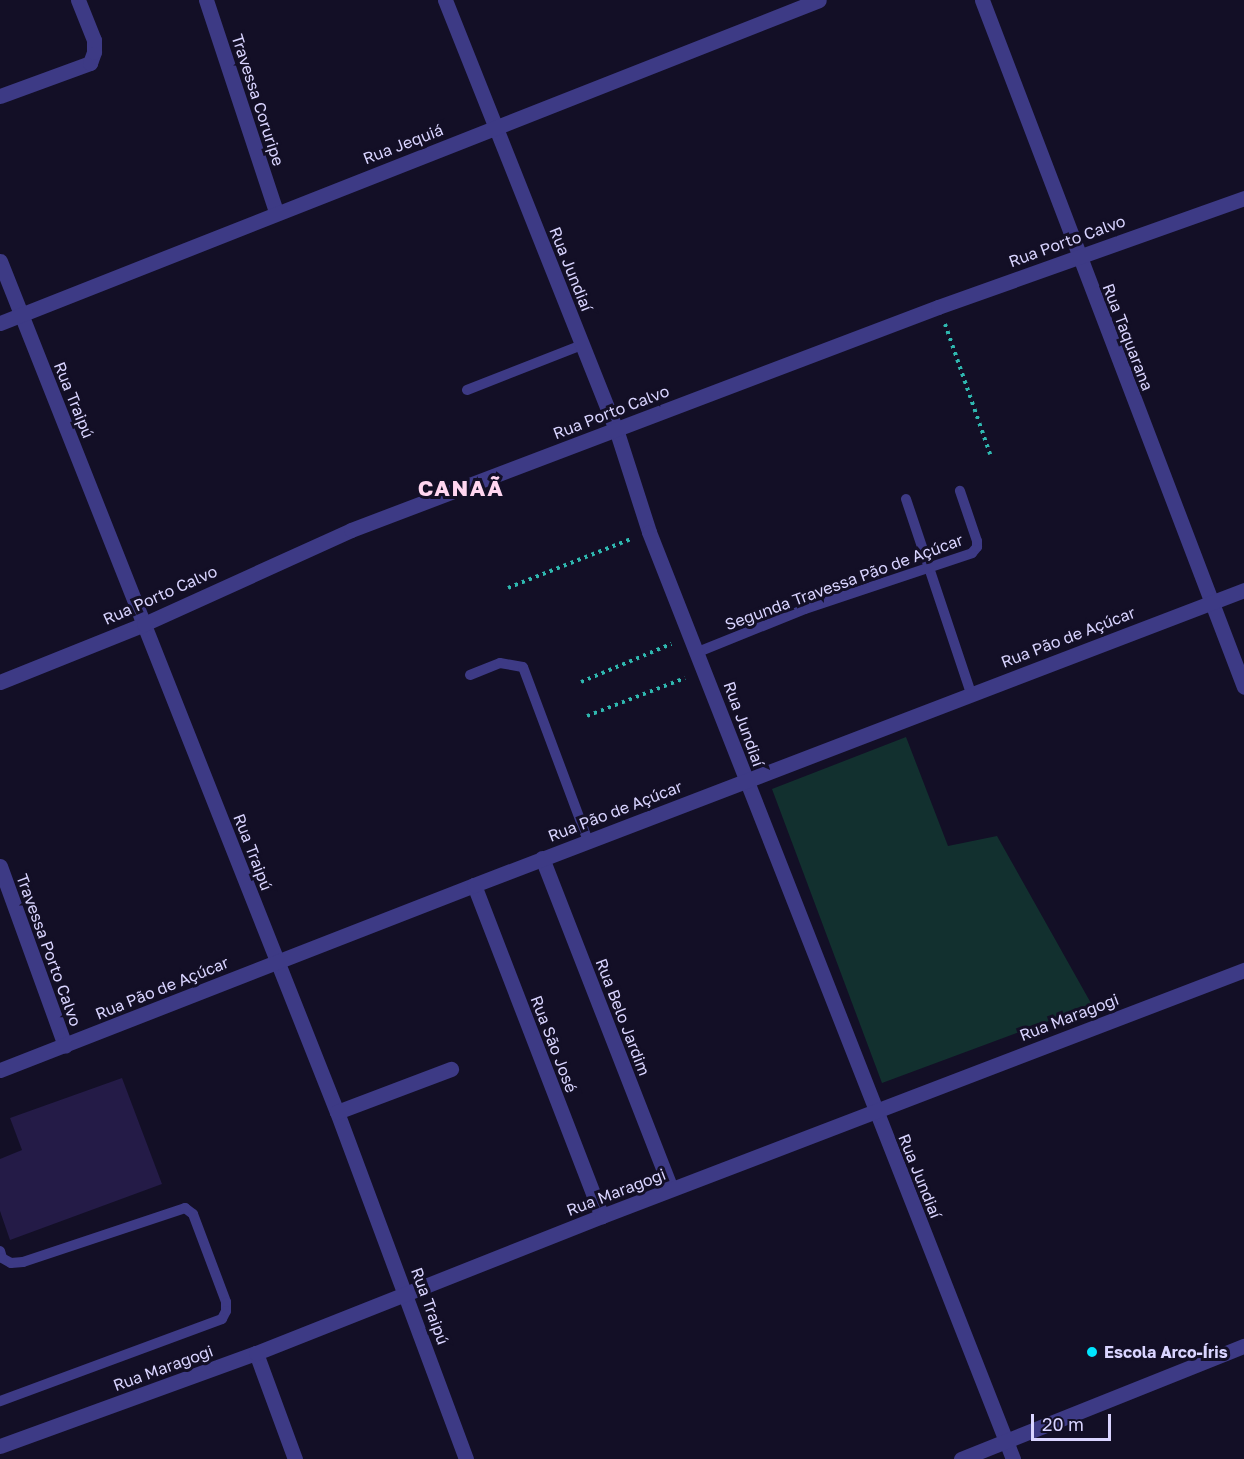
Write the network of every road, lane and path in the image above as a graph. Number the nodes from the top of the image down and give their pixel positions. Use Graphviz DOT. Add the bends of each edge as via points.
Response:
graph roads {
  1 [pos="78,0"];
  2 [pos="206,0"];
  3 [pos="445,0"];
  4 [pos="819,0"];
  5 [pos="982,0"];
  6 [pos="0,96"];
  7 [pos="494,128"];
  8 [pos="1244,198"];
  9 [pos="276,212"];
  10 [pos="1077,256"];
  11 [pos="0,261"];
  12 [pos="938,307"];
  13 [pos="21,315"];
  14 [pos="0,323"];
  15 [pos="582,345"];
  16 [pos="467,390"];
  17 [pos="616,429"];
  18 [pos="990,454"];
  19 [pos="960,491"];
  20 [pos="906,499"];
  21 [pos="649,532"];
  22 [pos="930,567"];
  23 [pos="508,588"];
  24 [pos="1244,590"];
  25 [pos="1212,602"];
  26 [pos="144,624"];
  27 [pos="691,636"];
  28 [pos="698,652"];
  29 [pos="705,670"];
  30 [pos="470,675"];
  31 [pos="0,682"];
  32 [pos="581,682"];
  33 [pos="1244,687"];
  34 [pos="971,693"];
  35 [pos="587,716"];
  36 [pos="745,780"];
  37 [pos="588,841"];
  38 [pos="542,858"];
  39 [pos="0,866"];
  40 [pos="474,885"];
  41 [pos="277,962"];
  42 [pos="1244,970"];
  43 [pos="65,1046"];
  44 [pos="451,1069"];
  45 [pos="0,1070"];
  46 [pos="875,1110"];
  47 [pos="337,1112"];
  48 [pos="671,1189"];
  49 [pos="602,1216"];
  50 [pos="0,1251"];
  51 [pos="407,1294"];
  52 [pos="1244,1346"];
  53 [pos="256,1353"];
  54 [pos="0,1401"];
  55 [pos="1006,1441"];
  56 [pos="0,1446"];
  57 [pos="295,1459"];
  58 [pos="466,1459"];
  59 [pos="961,1459"];
  60 [pos="1013,1459"];
  1 -- 6 [label="street" via="94,40 93,59 83,68"];
  2 -- 9 [label="street, Travessa Coruripe"];
  3 -- 7 [label="street, Rua Jundiaí"];
  4 -- 7 [label="street, Rua Jequiá"];
  5 -- 10 [label="street, Rua Taquarana"];
  7 -- 9 [label="street, Rua Jequiá"];
  7 -- 15 [label="street, Rua Jundiaí"];
  8 -- 10 [label="street, Rua Porto Calvo"];
  9 -- 13 [label="street, Rua Jequiá"];
  10 -- 12 [label="street, Rua Porto Calvo"];
  10 -- 25 [label="street, Rua Taquarana"];
  11 -- 13 [label="street, Rua Traipú"];
  12 -- 17 [label="street, Rua Porto Calvo"];
  12 -- 18 [label="path"];
  13 -- 14 [label="street, Rua Jequiá"];
  13 -- 26 [label="street, Rua Traipú"];
  15 -- 16 [label="lane"];
  15 -- 17 [label="street, Rua Jundiaí"];
  17 -- 21 [label="street, Rua Jundiaí"];
  17 -- 26 [label="street, Rua Porto Calvo" via="351,530"];
  19 -- 22 [label="lane, Segunda Travessa Pão de Açúcar" via="977,546 972,553"];
  20 -- 22 [label="lane"];
  21 -- 23 [label="path"];
  21 -- 27 [label="street, Rua Jundiaí"];
  22 -- 28 [label="lane, Segunda Travessa Pão de Açúcar" via="805,609"];
  22 -- 34 [label="lane"];
  24 -- 25 [label="street, Rua Pão de Açúcar"];
  25 -- 33 [label="street, Rua Taquarana"];
  25 -- 34 [label="street, Rua Pão de Açúcar"];
  26 -- 31 [label="street, Rua Porto Calvo"];
  26 -- 41 [label="street, Rua Traipú"];
  27 -- 28 [label="street, Rua Jundiaí"];
  27 -- 32 [label="path"];
  28 -- 29 [label="street, Rua Jundiaí"];
  29 -- 35 [label="path"];
  29 -- 36 [label="street, Rua Jundiaí"];
  30 -- 37 [label="lane" via="500,663 523,667"];
  34 -- 36 [label="street, Rua Pão de Açúcar"];
  36 -- 37 [label="street, Rua Pão de Açúcar"];
  36 -- 46 [label="street, Rua Jundiaí"];
  37 -- 38 [label="street, Rua Pão de Açúcar"];
  38 -- 40 [label="street, Rua Pão de Açúcar"];
  38 -- 48 [label="street, Rua Belo Jardim"];
  39 -- 43 [label="street, Travessa Porto Calvo"];
  40 -- 41 [label="street, Rua Pão de Açúcar"];
  40 -- 49 [label="street, Rua São José"];
  41 -- 43 [label="street, Rua Pão de Açúcar"];
  41 -- 47 [label="street, Rua Traipú"];
  42 -- 46 [label="street, Rua Maragogi"];
  43 -- 45 [label="street, Rua Pão de Açúcar"];
  44 -- 47 [label="street"];
  46 -- 48 [label="street, Rua Maragogi"];
  46 -- 55 [label="street, Rua Jundiaí"];
  47 -- 51 [label="street, Rua Traipú"];
  48 -- 49 [label="street, Rua Maragogi"];
  49 -- 51 [label="street, Rua Maragogi"];
  50 -- 54 [label="lane" via="2,1258 11,1263 23,1262 185,1208 193,1214 226,1311 222,1319"];
  51 -- 53 [label="street, Rua Maragogi"];
  51 -- 58 [label="street, Rua Traipú"];
  52 -- 55 [label="street"];
  53 -- 56 [label="street, Rua Maragogi"];
  53 -- 57 [label="street"];
  55 -- 59 [label="street"];
  55 -- 60 [label="street, Rua Jundiaí"];
}
